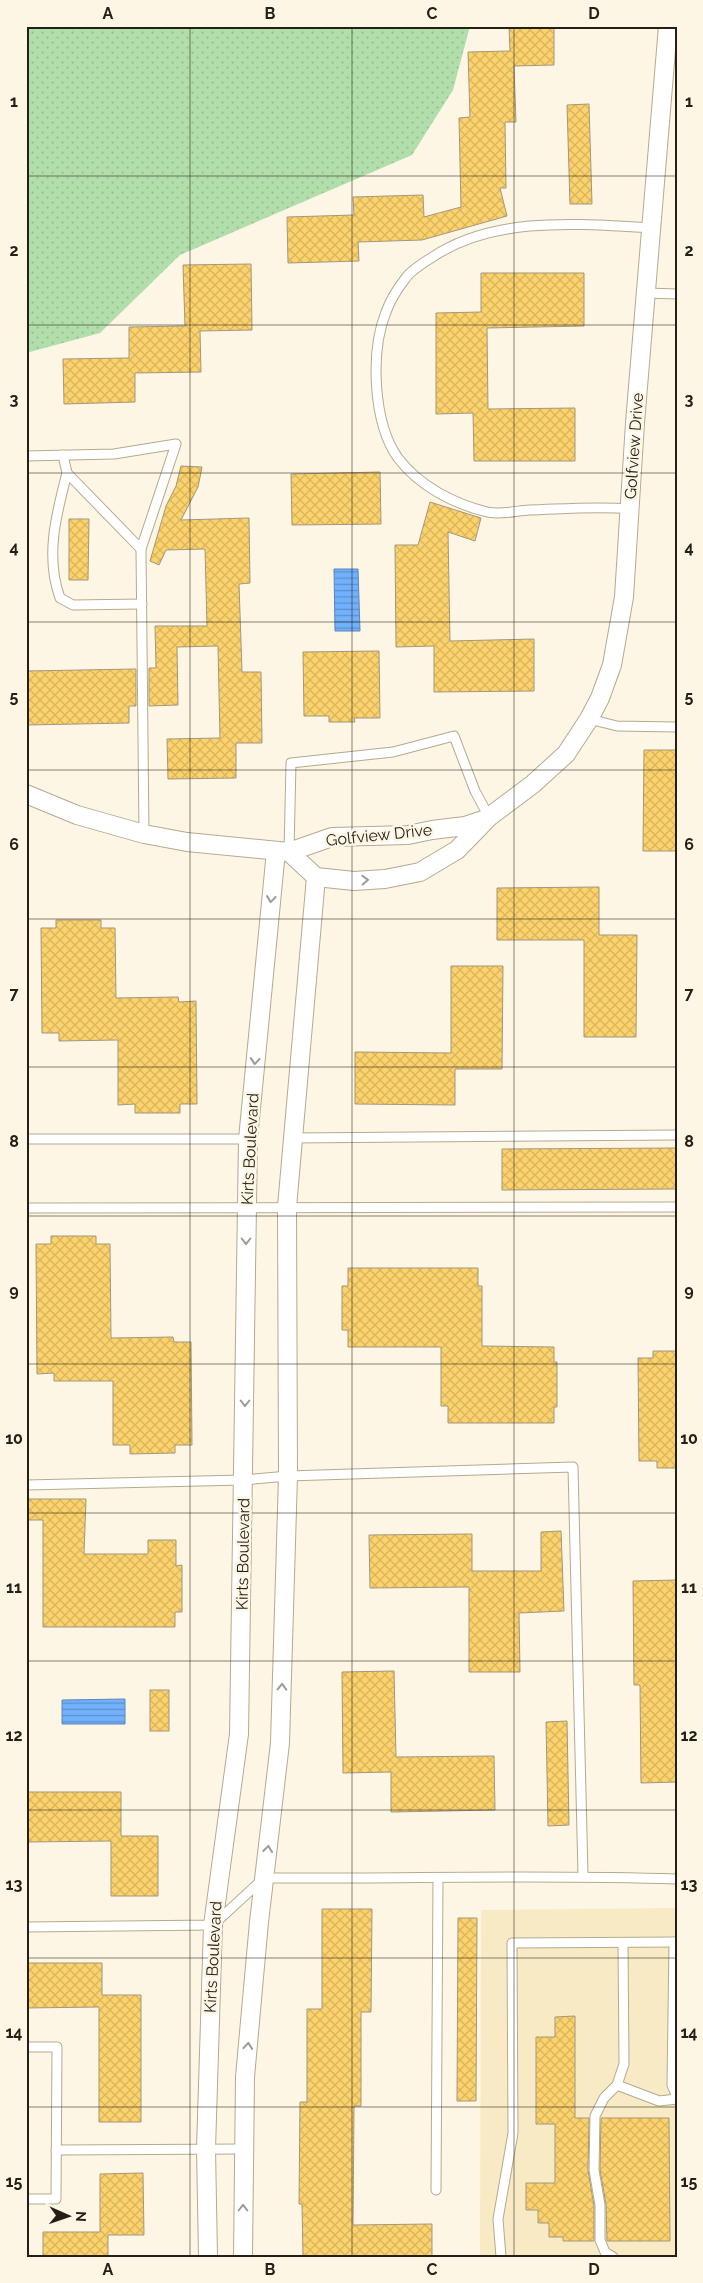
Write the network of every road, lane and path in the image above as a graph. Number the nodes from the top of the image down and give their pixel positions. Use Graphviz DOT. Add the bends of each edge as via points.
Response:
graph roads {
  1 [pos="668,26"];
  2 [pos="652,228"];
  3 [pos="646,294"];
  4 [pos="677,294"];
  5 [pos="63,455"];
  6 [pos="26,456"];
  7 [pos="66,474"];
  8 [pos="630,509"];
  9 [pos="141,550"];
  10 [pos="142,604"];
  11 [pos="589,719"];
  12 [pos="677,727"];
  13 [pos="26,794"];
  14 [pos="489,818"];
  15 [pos="144,834"];
  16 [pos="282,851"];
  17 [pos="316,877"];
  18 [pos="677,1135"];
  19 [pos="292,1138"];
  20 [pos="26,1139"];
  21 [pos="248,1139"];
  22 [pos="287,1207"];
  23 [pos="677,1207"];
  24 [pos="26,1208"];
  25 [pos="247,1208"];
  26 [pos="288,1476"];
  27 [pos="244,1480"];
  28 [pos="26,1485"];
  29 [pos="583,1875"];
  30 [pos="264,1878"];
  31 [pos="438,1879"];
  32 [pos="677,1879"];
  33 [pos="213,1925"];
  34 [pos="26,1928"];
  35 [pos="623,1942"];
  36 [pos="676,1942"];
  37 [pos="26,2047"];
  38 [pos="617,2085"];
  39 [pos="677,2098"];
  40 [pos="206,2149"];
  41 [pos="243,2149"];
  42 [pos="56,2150"];
  43 [pos="436,2190"];
  44 [pos="26,2199"];
  45 [pos="208,2257"];
  46 [pos="243,2257"];
  47 [pos="501,2257"];
  48 [pos="613,2257"];
  1 -- 2 [label="street, Golfview Drive"];
  2 -- 3 [label="street, Golfview Drive"];
  2 -- 8 [label="lane" via="556,225 504,229 465,240 432,257 406,277 386,311 380,335 378,393 381,423 400,460 434,492 488,513 602,506"];
  3 -- 4 [label="lane"];
  3 -- 8 [label="street, Golfview Drive"];
  5 -- 6 [label="lane"];
  5 -- 7 [label="lane"];
  5 -- 9 [label="lane" via="114,454 176,444"];
  7 -- 9 [label="lane"];
  7 -- 10 [label="lane" via="53,526 54,581 60,598 73,605"];
  8 -- 11 [label="street, Golfview Drive" via="619,631 612,665"];
  9 -- 10 [label="lane"];
  10 -- 15 [label="lane"];
  11 -- 12 [label="lane" via="617,726"];
  11 -- 14 [label="street, Golfview Drive" via="566,754"];
  13 -- 15 [label="street" via="77,816"];
  14 -- 16 [label="street, Golfview Drive" via="465,826 408,835 332,837"];
  14 -- 16 [label="lane" via="454,736 394,752 291,763"];
  17 -- 14 [label="street, Golfview Drive, one-way" via="385,879 420,872 457,850"];
  15 -- 16 [label="street" via="187,842"];
  16 -- 17 [label="street"];
  16 -- 21 [label="street, Kirts Boulevard, one-way"];
  17 -- 19 [label="street"];
  18 -- 19 [label="lane"];
  19 -- 22 [label="street"];
  20 -- 21 [label="lane"];
  21 -- 25 [label="street, Kirts Boulevard"];
  22 -- 23 [label="lane"];
  22 -- 25 [label="lane"];
  22 -- 26 [label="street"];
  24 -- 25 [label="lane"];
  25 -- 27 [label="street, Kirts Boulevard, one-way"];
  26 -- 27 [label="lane"];
  26 -- 29 [label="lane" via="573,1467"];
  30 -- 26 [label="street, one-way" via="280,1743"];
  27 -- 28 [label="lane"];
  27 -- 33 [label="street, Kirts Boulevard" via="239,1734"];
  29 -- 31 [label="lane"];
  29 -- 32 [label="lane"];
  30 -- 31 [label="lane"];
  30 -- 33 [label="lane"];
  41 -- 30 [label="street, one-way" via="245,2077"];
  31 -- 43 [label="lane"];
  33 -- 34 [label="lane"];
  33 -- 40 [label="street, Kirts Boulevard"];
  35 -- 36 [label="lane"];
  35 -- 38 [label="lane" via="624,2064"];
  35 -- 47 [label="lane" via="512,1943 513,2133 498,2219"];
  36 -- 39 [label="lane" via="672,2085"];
  37 -- 42 [label="lane" via="57,2047"];
  38 -- 39 [label="lane" via="659,2101"];
  38 -- 48 [label="lane" via="604,2098 595,2116 594,2170 600,2205 600,2240 606,2252"];
  40 -- 41 [label="lane"];
  40 -- 42 [label="lane"];
  40 -- 45 [label="street, Kirts Boulevard"];
  46 -- 41 [label="street, one-way"];
  42 -- 44 [label="lane" via="56,2199"];
}
